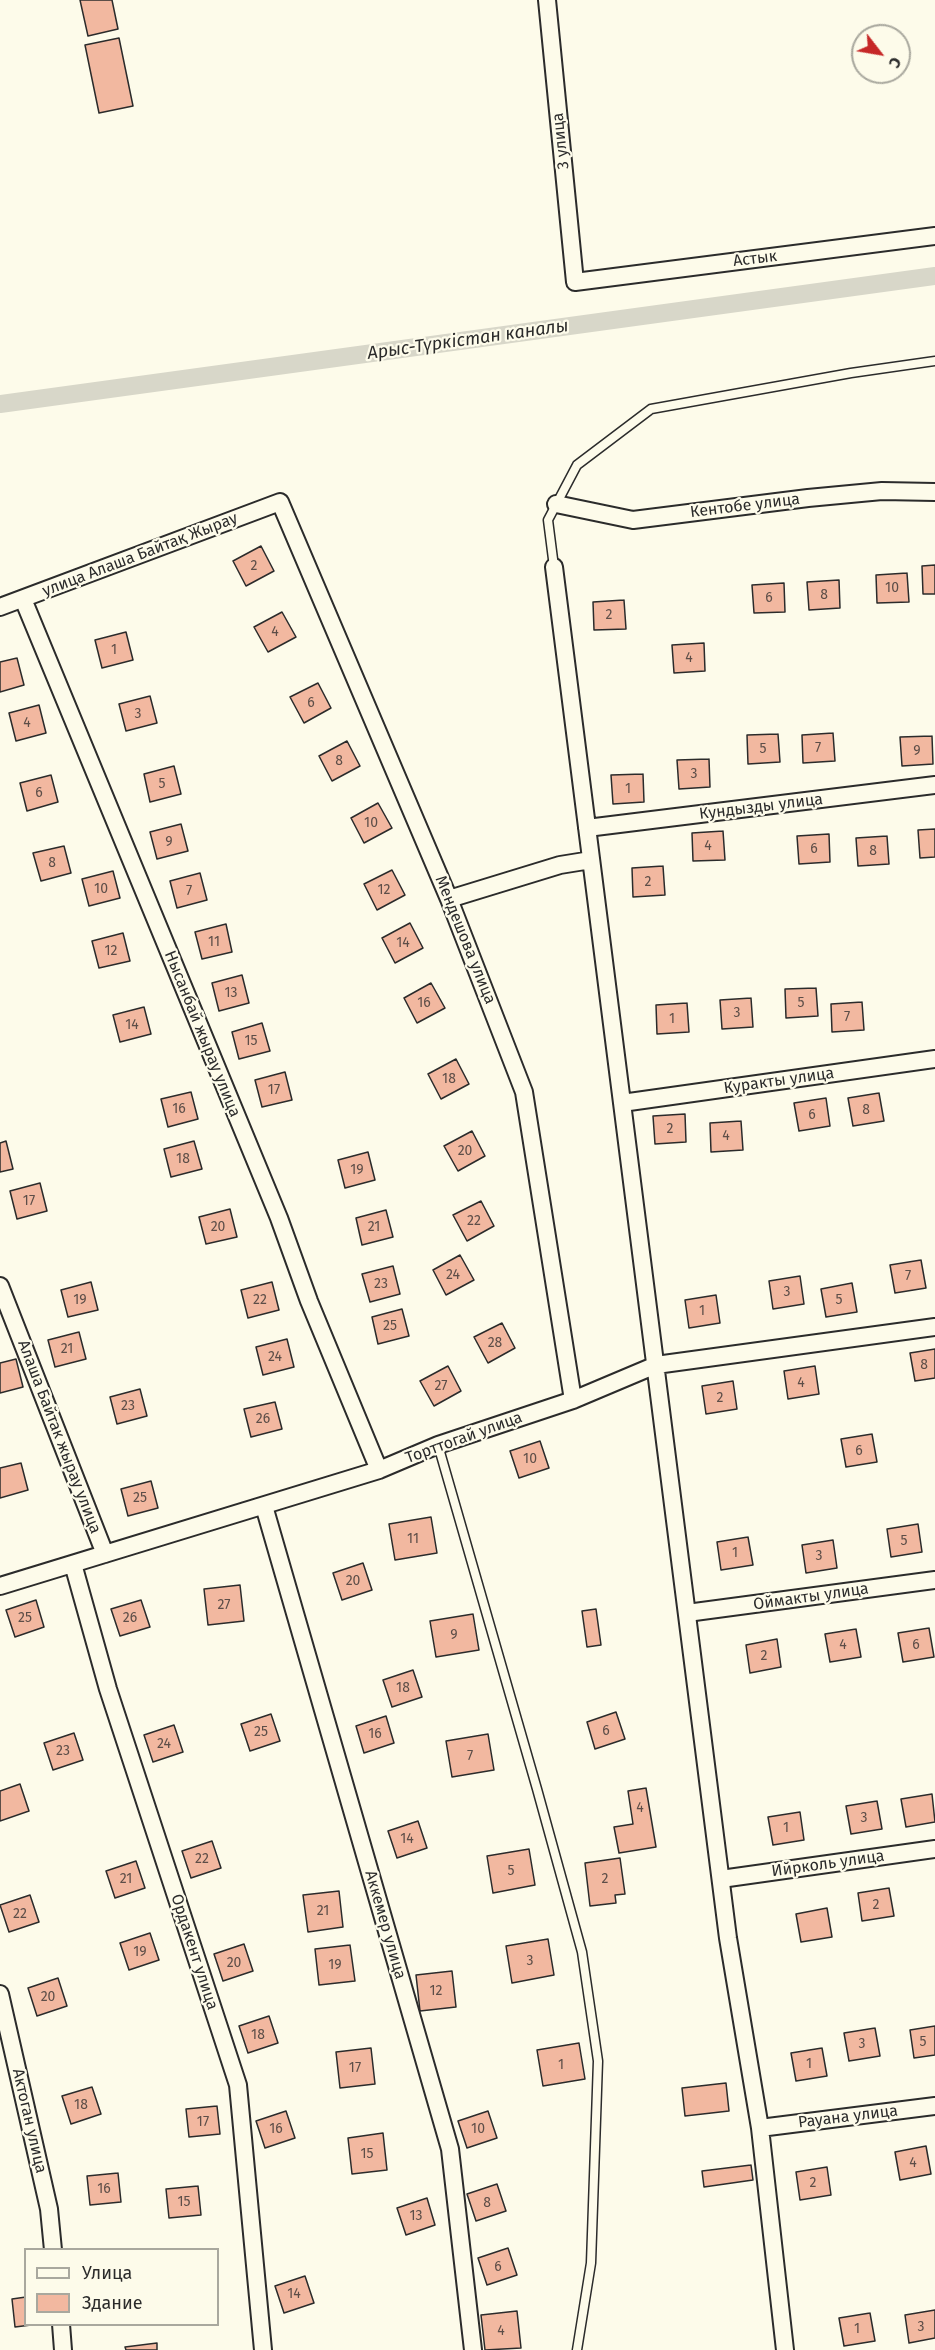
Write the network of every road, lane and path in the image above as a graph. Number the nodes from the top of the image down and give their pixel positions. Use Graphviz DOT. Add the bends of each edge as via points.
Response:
graph roads {
  1 [pos="547,0"];
  2 [pos="935,236"];
  3 [pos="575,282"];
  4 [pos="935,361"];
  5 [pos="935,492"];
  6 [pos="280,502"];
  7 [pos="556,504"];
  8 [pos="554,567"];
  9 [pos="23,599"];
  10 [pos="0,607"];
  11 [pos="935,785"];
  12 [pos="587,828"];
  13 [pos="591,860"];
  14 [pos="449,899"];
  15 [pos="935,1059"];
  16 [pos="622,1103"];
  17 [pos="0,1286"];
  18 [pos="935,1327"];
  19 [pos="657,1365"];
  20 [pos="573,1400"];
  21 [pos="438,1445"];
  22 [pos="379,1470"];
  23 [pos="264,1506"];
  24 [pos="105,1554"];
  25 [pos="73,1564"];
  26 [pos="935,1580"];
  27 [pos="0,1586"];
  28 [pos="687,1613"];
  29 [pos="935,1849"];
  30 [pos="721,1880"];
  31 [pos="0,1994"];
  32 [pos="935,2106"];
  33 [pos="760,2128"];
  34 [pos="53,2248"];
  35 [pos="61,2326"];
  36 [pos="63,2350"];
  37 [pos="263,2350"];
  38 [pos="473,2350"];
  39 [pos="577,2350"];
  40 [pos="785,2350"];
  1 -- 3 [label="street, 3 улица"];
  2 -- 3 [label="street, Астык"];
  4 -- 7 [label="lane" via="651,409 577,465"];
  5 -- 7 [label="street, Кентобе улица" via="882,491 633,520"];
  6 -- 9 [label="street, улица Алаша Байтақ Жырау"];
  6 -- 14 [label="street, Мендешова улица"];
  7 -- 8 [label="lane" via="548,520"];
  8 -- 12 [label="street"];
  9 -- 10 [label="street, улица Алаша Байтақ Жырау"];
  9 -- 22 [label="street, Нысанбай жырау улица"];
  11 -- 12 [label="street, Кундызды улица"];
  12 -- 13 [label="street"];
  13 -- 14 [label="street"];
  13 -- 16 [label="street"];
  14 -- 20 [label="street, Мендешова улица" via="524,1092"];
  15 -- 16 [label="street, Куракты улица"];
  16 -- 19 [label="street"];
  17 -- 24 [label="street, Алаша Байтак жырау улица"];
  18 -- 19 [label="street, Торттогай улица"];
  19 -- 20 [label="street, Торттогай улица"];
  19 -- 28 [label="street"];
  20 -- 21 [label="street, Торттогай улица"];
  21 -- 22 [label="street, Торттогай улица"];
  21 -- 39 [label="lane" via="582,1952 598,2073 591,2263"];
  22 -- 23 [label="street, Торттогай улица"];
  23 -- 24 [label="street, Торттогай улица"];
  23 -- 38 [label="street, Аккемер улица" via="450,2149"];
  24 -- 25 [label="street, Торттогай улица"];
  25 -- 27 [label="street, Торттогай улица"];
  25 -- 37 [label="street, Ордакент улица" via="108,1689 238,2085"];
  26 -- 28 [label="street, Оймакты улица"];
  28 -- 30 [label="street"];
  29 -- 30 [label="street, Ийрколь улица"];
  30 -- 33 [label="street"];
  31 -- 34 [label="street, Актоган улица" via="49,2209"];
  32 -- 33 [label="street, Рауана улица"];
  33 -- 40 [label="street"];
  35 -- 36 [label="street"];
}
